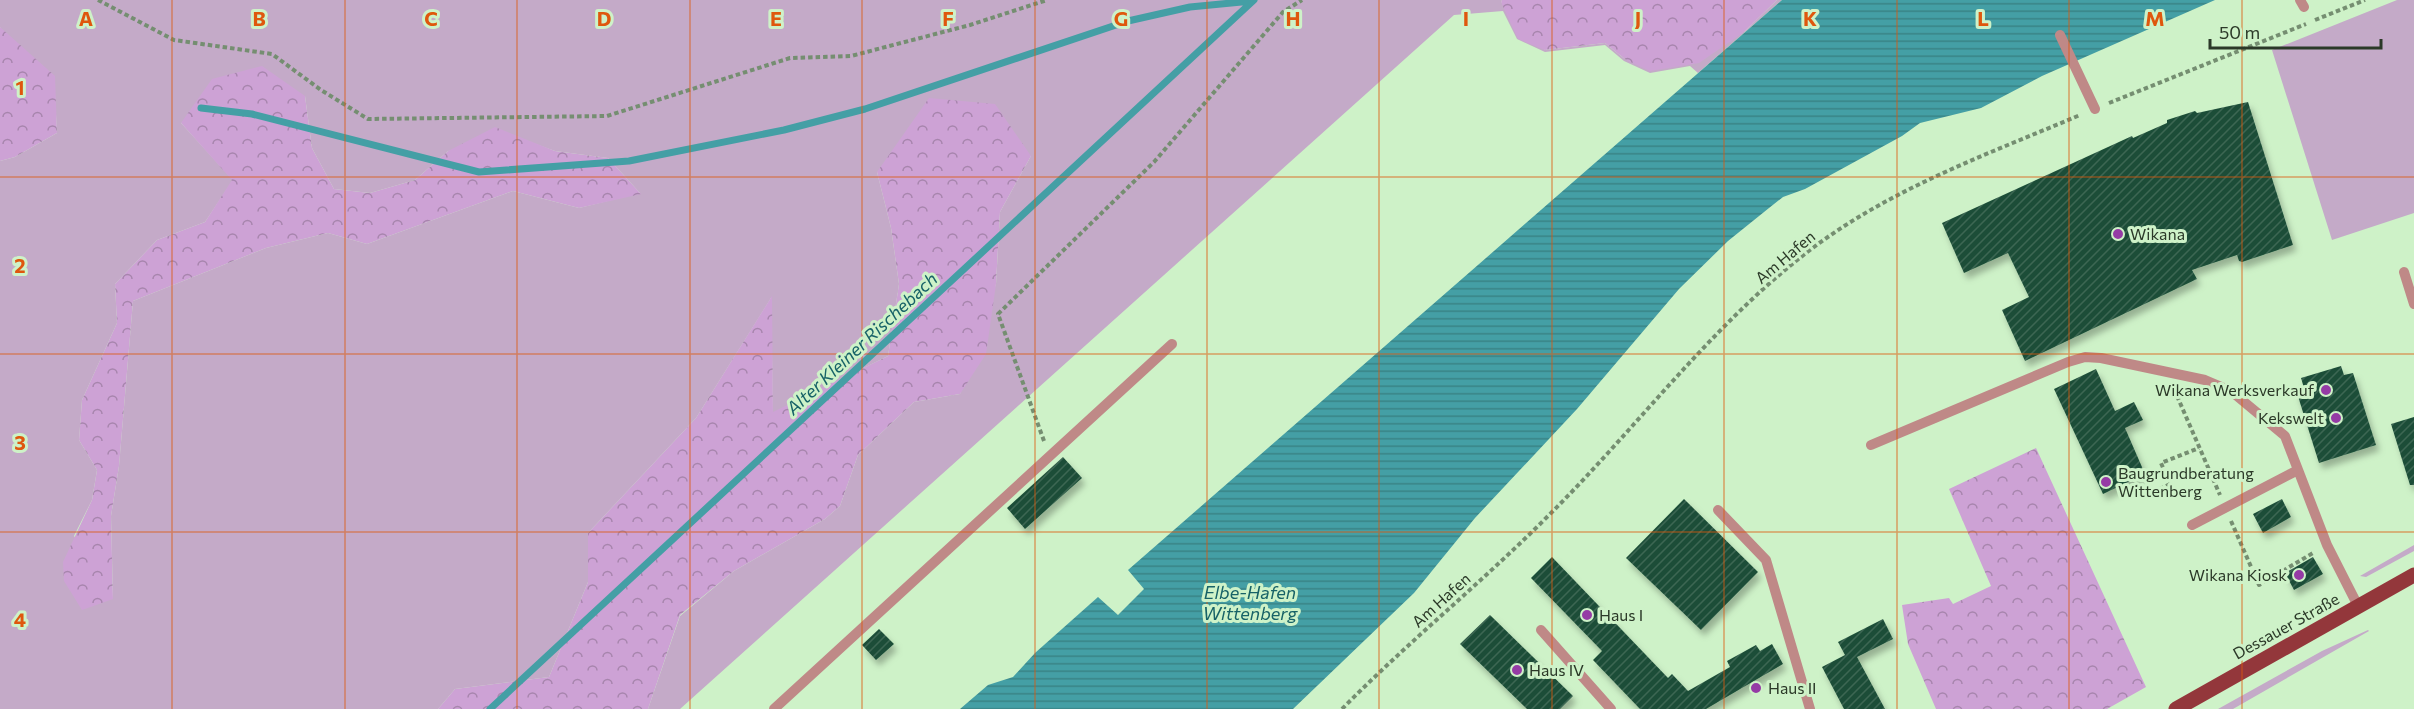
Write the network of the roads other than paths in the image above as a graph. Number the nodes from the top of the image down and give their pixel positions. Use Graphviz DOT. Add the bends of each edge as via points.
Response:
graph roads {
  1 [pos="2060,35"];
  2 [pos="2095,109"];
  3 [pos="2404,272"];
  4 [pos="2414,304"];
  5 [pos="1172,344"];
  6 [pos="1871,445"];
  7 [pos="2298,470"];
  8 [pos="1718,510"];
  9 [pos="2192,525"];
  10 [pos="2414,575"];
  11 [pos="2358,606"];
  12 [pos="1541,630"];
  13 [pos="774,709"];
  14 [pos="1611,709"];
  15 [pos="1810,709"];
  16 [pos="2176,709"];
  1 -- 2 [label="lane"];
  3 -- 4 [label="lane"];
  5 -- 13 [label="lane"];
  6 -- 7 [label="lane" via="2085,357 2205,380 2231,391 2285,436"];
  7 -- 9 [label="lane"];
  7 -- 11 [label="lane" via="2327,544"];
  8 -- 15 [label="lane" via="1766,560"];
  10 -- 11 [label="main road, Dessauer Straße"];
  11 -- 16 [label="main road, Dessauer Straße"];
  12 -- 14 [label="lane"];
}
